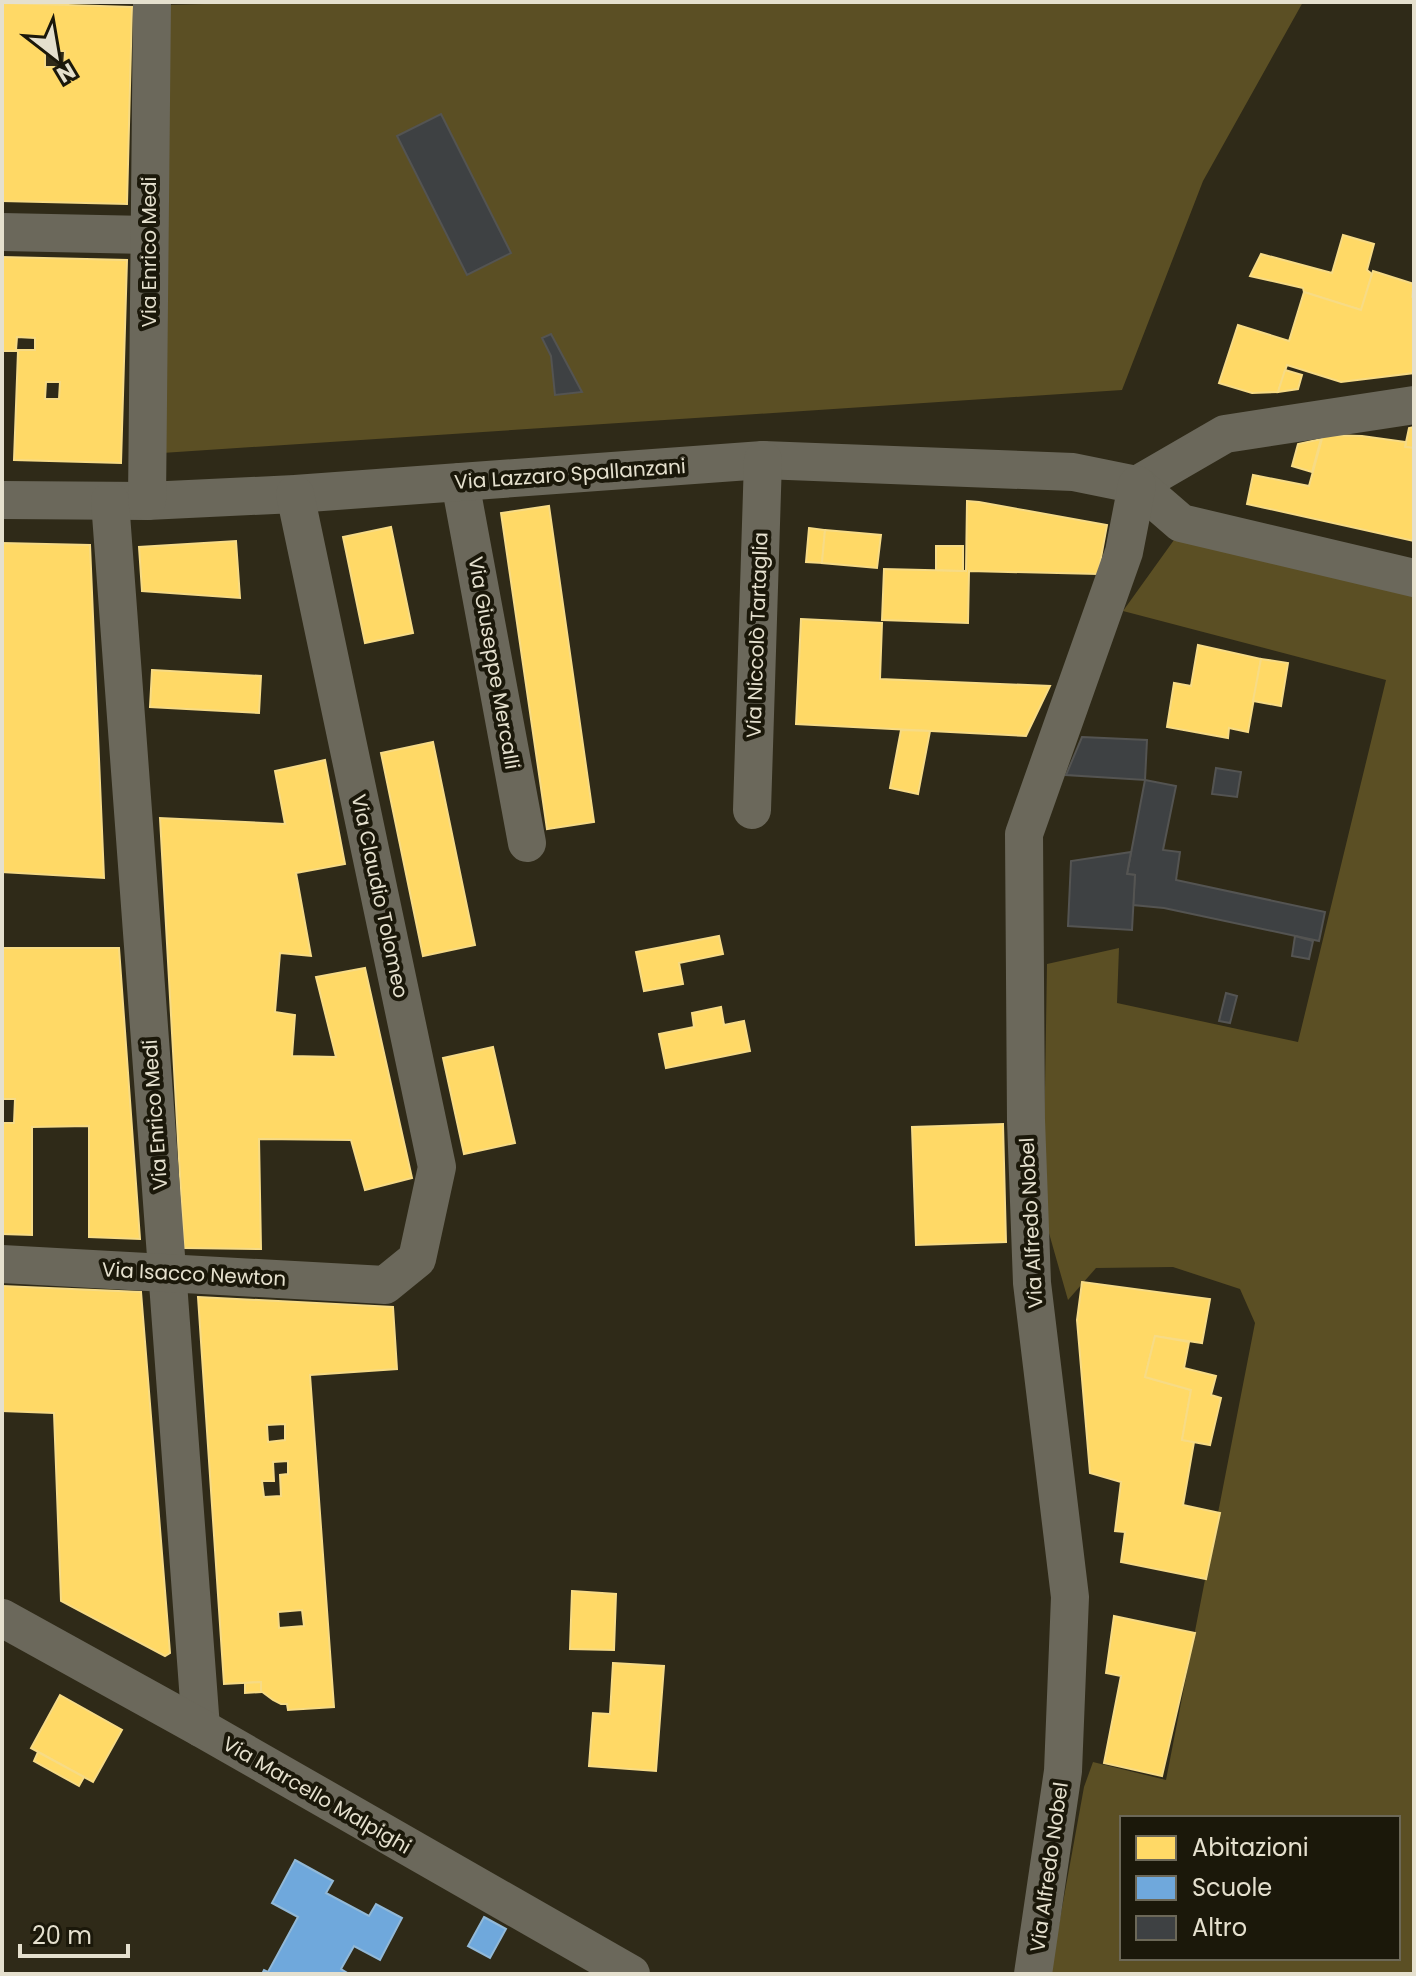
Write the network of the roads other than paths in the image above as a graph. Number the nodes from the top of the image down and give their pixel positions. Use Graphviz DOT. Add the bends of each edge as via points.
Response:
graph roads {
  1 [pos="152,2"];
  2 [pos="2,232"];
  3 [pos="149,235"];
  4 [pos="1414,405"];
  5 [pos="763,460"];
  6 [pos="460,482"];
  7 [pos="1137,485"];
  8 [pos="295,494"];
  9 [pos="2,500"];
  10 [pos="110,501"];
  11 [pos="147,501"];
  12 [pos="1414,578"];
  13 [pos="752,810"];
  14 [pos="527,843"];
  15 [pos="2,1264"];
  16 [pos="167,1273"];
  17 [pos="385,1285"];
  18 [pos="2,1618"];
  19 [pos="201,1728"];
  20 [pos="631,1974"];
  21 [pos="1033,1974"];
  1 -- 3 [label="street, Via Enrico Medi"];
  2 -- 3 [label="street"];
  3 -- 11 [label="street, Via Enrico Medi"];
  4 -- 7 [label="street" via="1225,434"];
  5 -- 6 [label="street, Via Lazzaro Spallanzani"];
  5 -- 7 [label="street, Via Lazzaro Spallanzani" via="1073,472"];
  5 -- 13 [label="street, Via Niccolò Tartaglia"];
  6 -- 8 [label="street, Via Lazzaro Spallanzani"];
  6 -- 14 [label="street, Via Giuseppe Mercalli"];
  7 -- 12 [label="street" via="1181,523"];
  7 -- 21 [label="street, Via Alfredo Nobel" via="1124,552 1024,834 1032,1283 1070,1597 1063,1771"];
  8 -- 11 [label="street, Via Lazzaro Spallanzani"];
  8 -- 17 [label="street, Via Claudio Tolomeo" via="437,1167 417,1259"];
  9 -- 10 [label="street, Via Lazzaro Spallanzani"];
  10 -- 11 [label="street, Via Lazzaro Spallanzani"];
  10 -- 16 [label="street, Via Enrico Medi"];
  15 -- 16 [label="street, Via Isacco Newton"];
  16 -- 17 [label="street, Via Isacco Newton"];
  16 -- 19 [label="street, Via Enrico Medi"];
  18 -- 19 [label="street, Via Marcello Malpighi"];
  19 -- 20 [label="street, Via Marcello Malpighi"];
}
